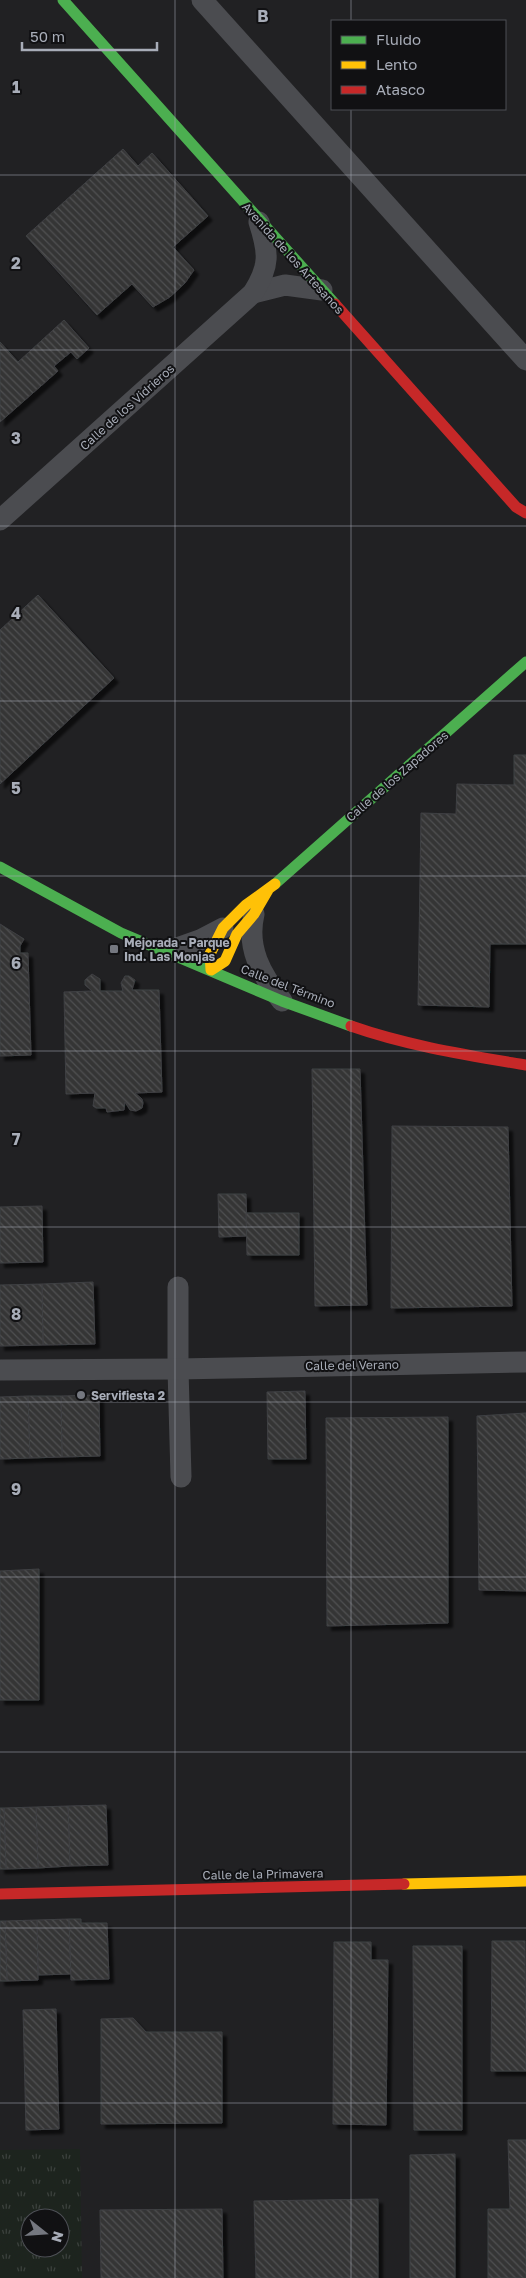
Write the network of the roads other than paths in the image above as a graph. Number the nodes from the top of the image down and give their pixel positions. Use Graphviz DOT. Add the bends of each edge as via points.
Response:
graph roads {
  1 [pos="63,0"];
  2 [pos="202,0"];
  3 [pos="258,219"];
  4 [pos="322,290"];
  5 [pos="253,293"];
  6 [pos="526,360"];
  7 [pos="523,513"];
  8 [pos="0,520"];
  9 [pos="526,662"];
  10 [pos="0,867"];
  11 [pos="268,890"];
  12 [pos="254,914"];
  13 [pos="223,928"];
  14 [pos="166,952"];
  15 [pos="211,970"];
  16 [pos="282,1001"];
  17 [pos="526,1065"];
  18 [pos="178,1287"];
  19 [pos="526,1362"];
  20 [pos="178,1368"];
  21 [pos="0,1370"];
  22 [pos="181,1477"];
  23 [pos="526,1882"];
  24 [pos="0,1894"];
  1 -- 3 [label="street, Avenida de los Artesanos"];
  2 -- 6 [label="street"];
  3 -- 4 [label="street, Avenida de los Artesanos"];
  3 -- 5 [label="street, Calle de los Vidrieros" via="267,247 267,264"];
  4 -- 5 [label="street, Calle de los Vidrieros" via="285,285"];
  4 -- 7 [label="street, Avenida de los Artesanos"];
  5 -- 8 [label="street, Calle de los Vidrieros"];
  9 -- 11 [label="street, Calle de los Zapadores"];
  10 -- 14 [label="street, Calle del Término" via="121,933"];
  11 -- 12 [label="street, Calle de los Zapadores"];
  11 -- 13 [label="street, Calle de los Zapadores" via="246,905"];
  12 -- 15 [label="street, Calle de los Zapadores" via="237,934 225,961"];
  12 -- 16 [label="street, Calle de los Zapadores" via="250,930 257,959 266,980"];
  13 -- 14 [label="street, Calle de los Zapadores"];
  13 -- 15 [label="street, Calle de los Zapadores" via="210,954"];
  14 -- 15 [label="street, Calle del Término"];
  15 -- 16 [label="street, Calle del Término"];
  16 -- 17 [label="street, Calle del Término" via="377,1035 438,1050"];
  18 -- 20 [label="street"];
  19 -- 20 [label="street, Calle del Verano"];
  20 -- 21 [label="street, Calle del Verano"];
  20 -- 22 [label="street"];
  23 -- 24 [label="street, Calle de la Primavera"];
}
